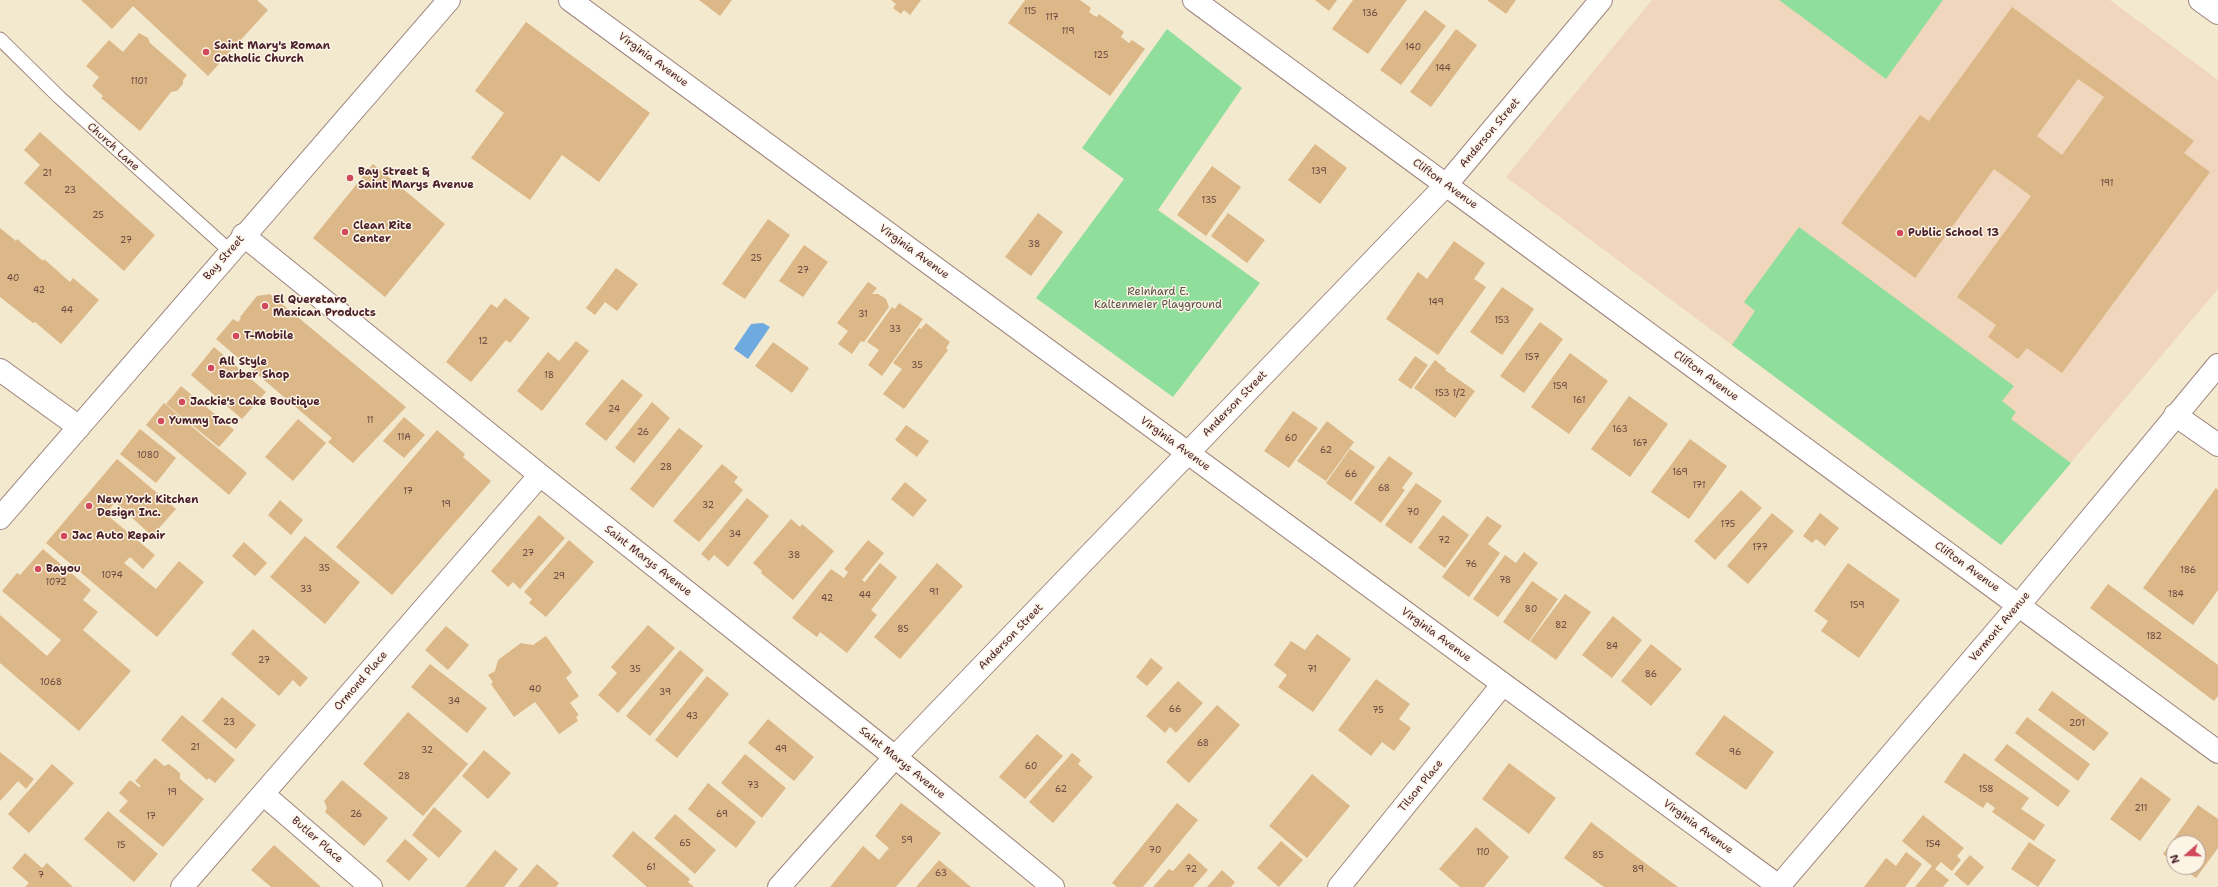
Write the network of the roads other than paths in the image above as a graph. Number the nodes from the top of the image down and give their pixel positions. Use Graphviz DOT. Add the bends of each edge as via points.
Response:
graph roads {
  1 [pos="449,0"];
  2 [pos="570,0"];
  3 [pos="1194,0"];
  4 [pos="1600,0"];
  5 [pos="2200,0"];
  6 [pos="2218,13"];
  7 [pos="0,39"];
  8 [pos="1446,185"];
  9 [pos="237,243"];
  10 [pos="2218,365"];
  11 [pos="0,370"];
  12 [pos="2175,415"];
  13 [pos="79,427"];
  14 [pos="2218,445"];
  15 [pos="1188,453"];
  16 [pos="540,475"];
  17 [pos="0,518"];
  18 [pos="2019,605"];
  19 [pos="1503,684"];
  20 [pos="2218,752"];
  21 [pos="895,757"];
  22 [pos="263,794"];
  23 [pos="1780,886"];
  24 [pos="182,887"];
  25 [pos="370,887"];
  26 [pos="779,887"];
  27 [pos="1053,887"];
  28 [pos="1339,887"];
  1 -- 9 [label="street, Bay Street"];
  2 -- 15 [label="street, Virginia Avenue"];
  3 -- 8 [label="street, Clifton Avenue"];
  4 -- 8 [label="street, Anderson Street"];
  5 -- 6 [label="street"];
  7 -- 9 [label="lane, Church Lane" via="65,102"];
  8 -- 15 [label="street, Anderson Street"];
  8 -- 18 [label="street, Clifton Avenue"];
  9 -- 13 [label="street, Bay Street"];
  9 -- 16 [label="street, Saint Marys Avenue"];
  10 -- 12 [label="street, Vermont Avenue"];
  11 -- 13 [label="street"];
  12 -- 14 [label="street"];
  12 -- 18 [label="street, Vermont Avenue"];
  13 -- 17 [label="street, Bay Street"];
  15 -- 19 [label="street, Virginia Avenue"];
  15 -- 21 [label="street, Anderson Street"];
  16 -- 21 [label="street, Saint Marys Avenue"];
  16 -- 22 [label="street, Ormond Place"];
  18 -- 20 [label="street, Clifton Avenue"];
  18 -- 23 [label="street, Vermont Avenue"];
  19 -- 23 [label="street, Virginia Avenue"];
  19 -- 28 [label="street, Tilson Place"];
  21 -- 26 [label="street, Anderson Street"];
  21 -- 27 [label="street, Saint Marys Avenue"];
  22 -- 24 [label="street, Ormond Place"];
  22 -- 25 [label="street, Butler Place"];
}
